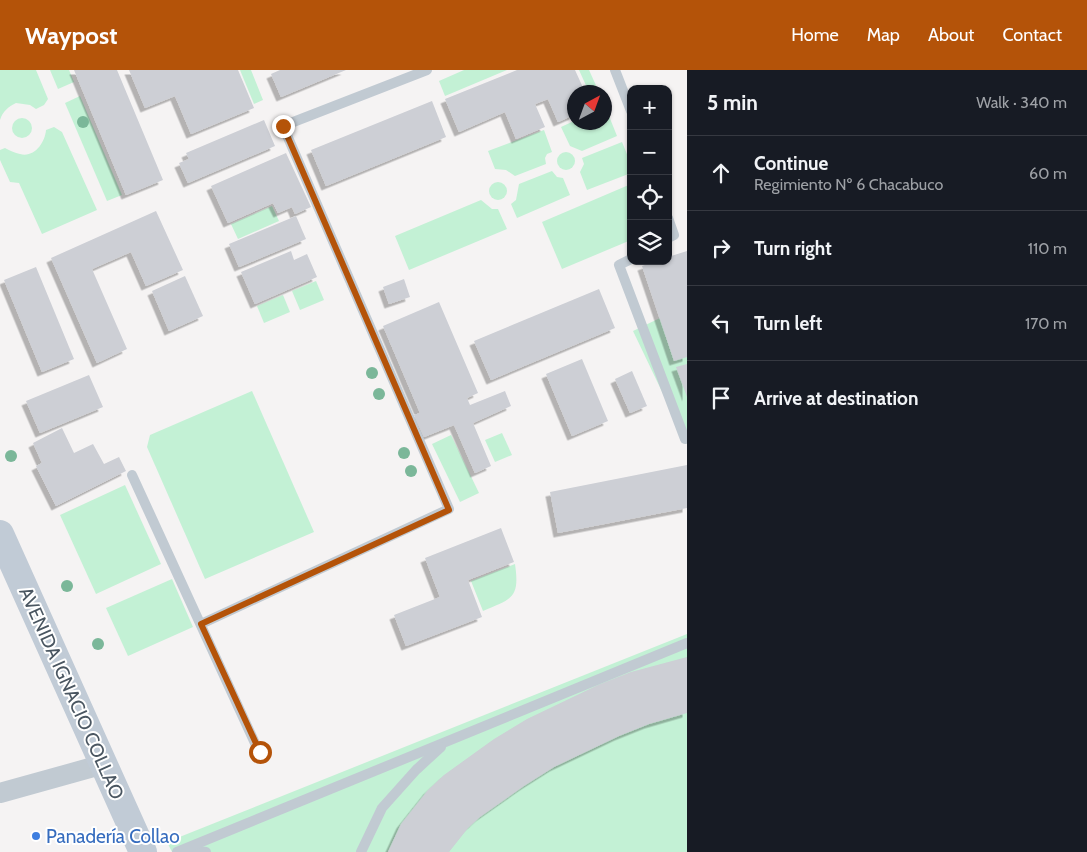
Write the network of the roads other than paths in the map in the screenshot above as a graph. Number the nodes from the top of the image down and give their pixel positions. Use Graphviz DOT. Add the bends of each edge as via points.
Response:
graph roads {
  1 [pos="427,70"];
  2 [pos="615,70"];
  3 [pos="627,101"];
  4 [pos="627,261"];
  5 [pos="685,439"];
  6 [pos="132,475"];
  7 [pos="0,534"];
  8 [pos="201,624"];
  9 [pos="687,643"];
  10 [pos="447,741"];
  11 [pos="260,752"];
  12 [pos="104,764"];
  13 [pos="0,793"];
  14 [pos="181,850"];
  15 [pos="143,852"];
  16 [pos="206,852"];
  17 [pos="361,852"];
  1 -- 8 [label="lane" via="283,126 449,510"];
  2 -- 3 [label="lane"];
  4 -- 5 [label="lane" via="619,265"];
  6 -- 8 [label="lane"];
  7 -- 12 [label="main road, AVENIDA IGNACIO COLLAO"];
  8 -- 11 [label="lane"];
  9 -- 10 [label="lane"];
  10 -- 14 [label="lane"];
  10 -- 17 [label="lane" via="382,808"];
  12 -- 13 [label="street"];
  12 -- 15 [label="main road, AVENIDA IGNACIO COLLAO"];
  14 -- 16 [label="lane"];
}
